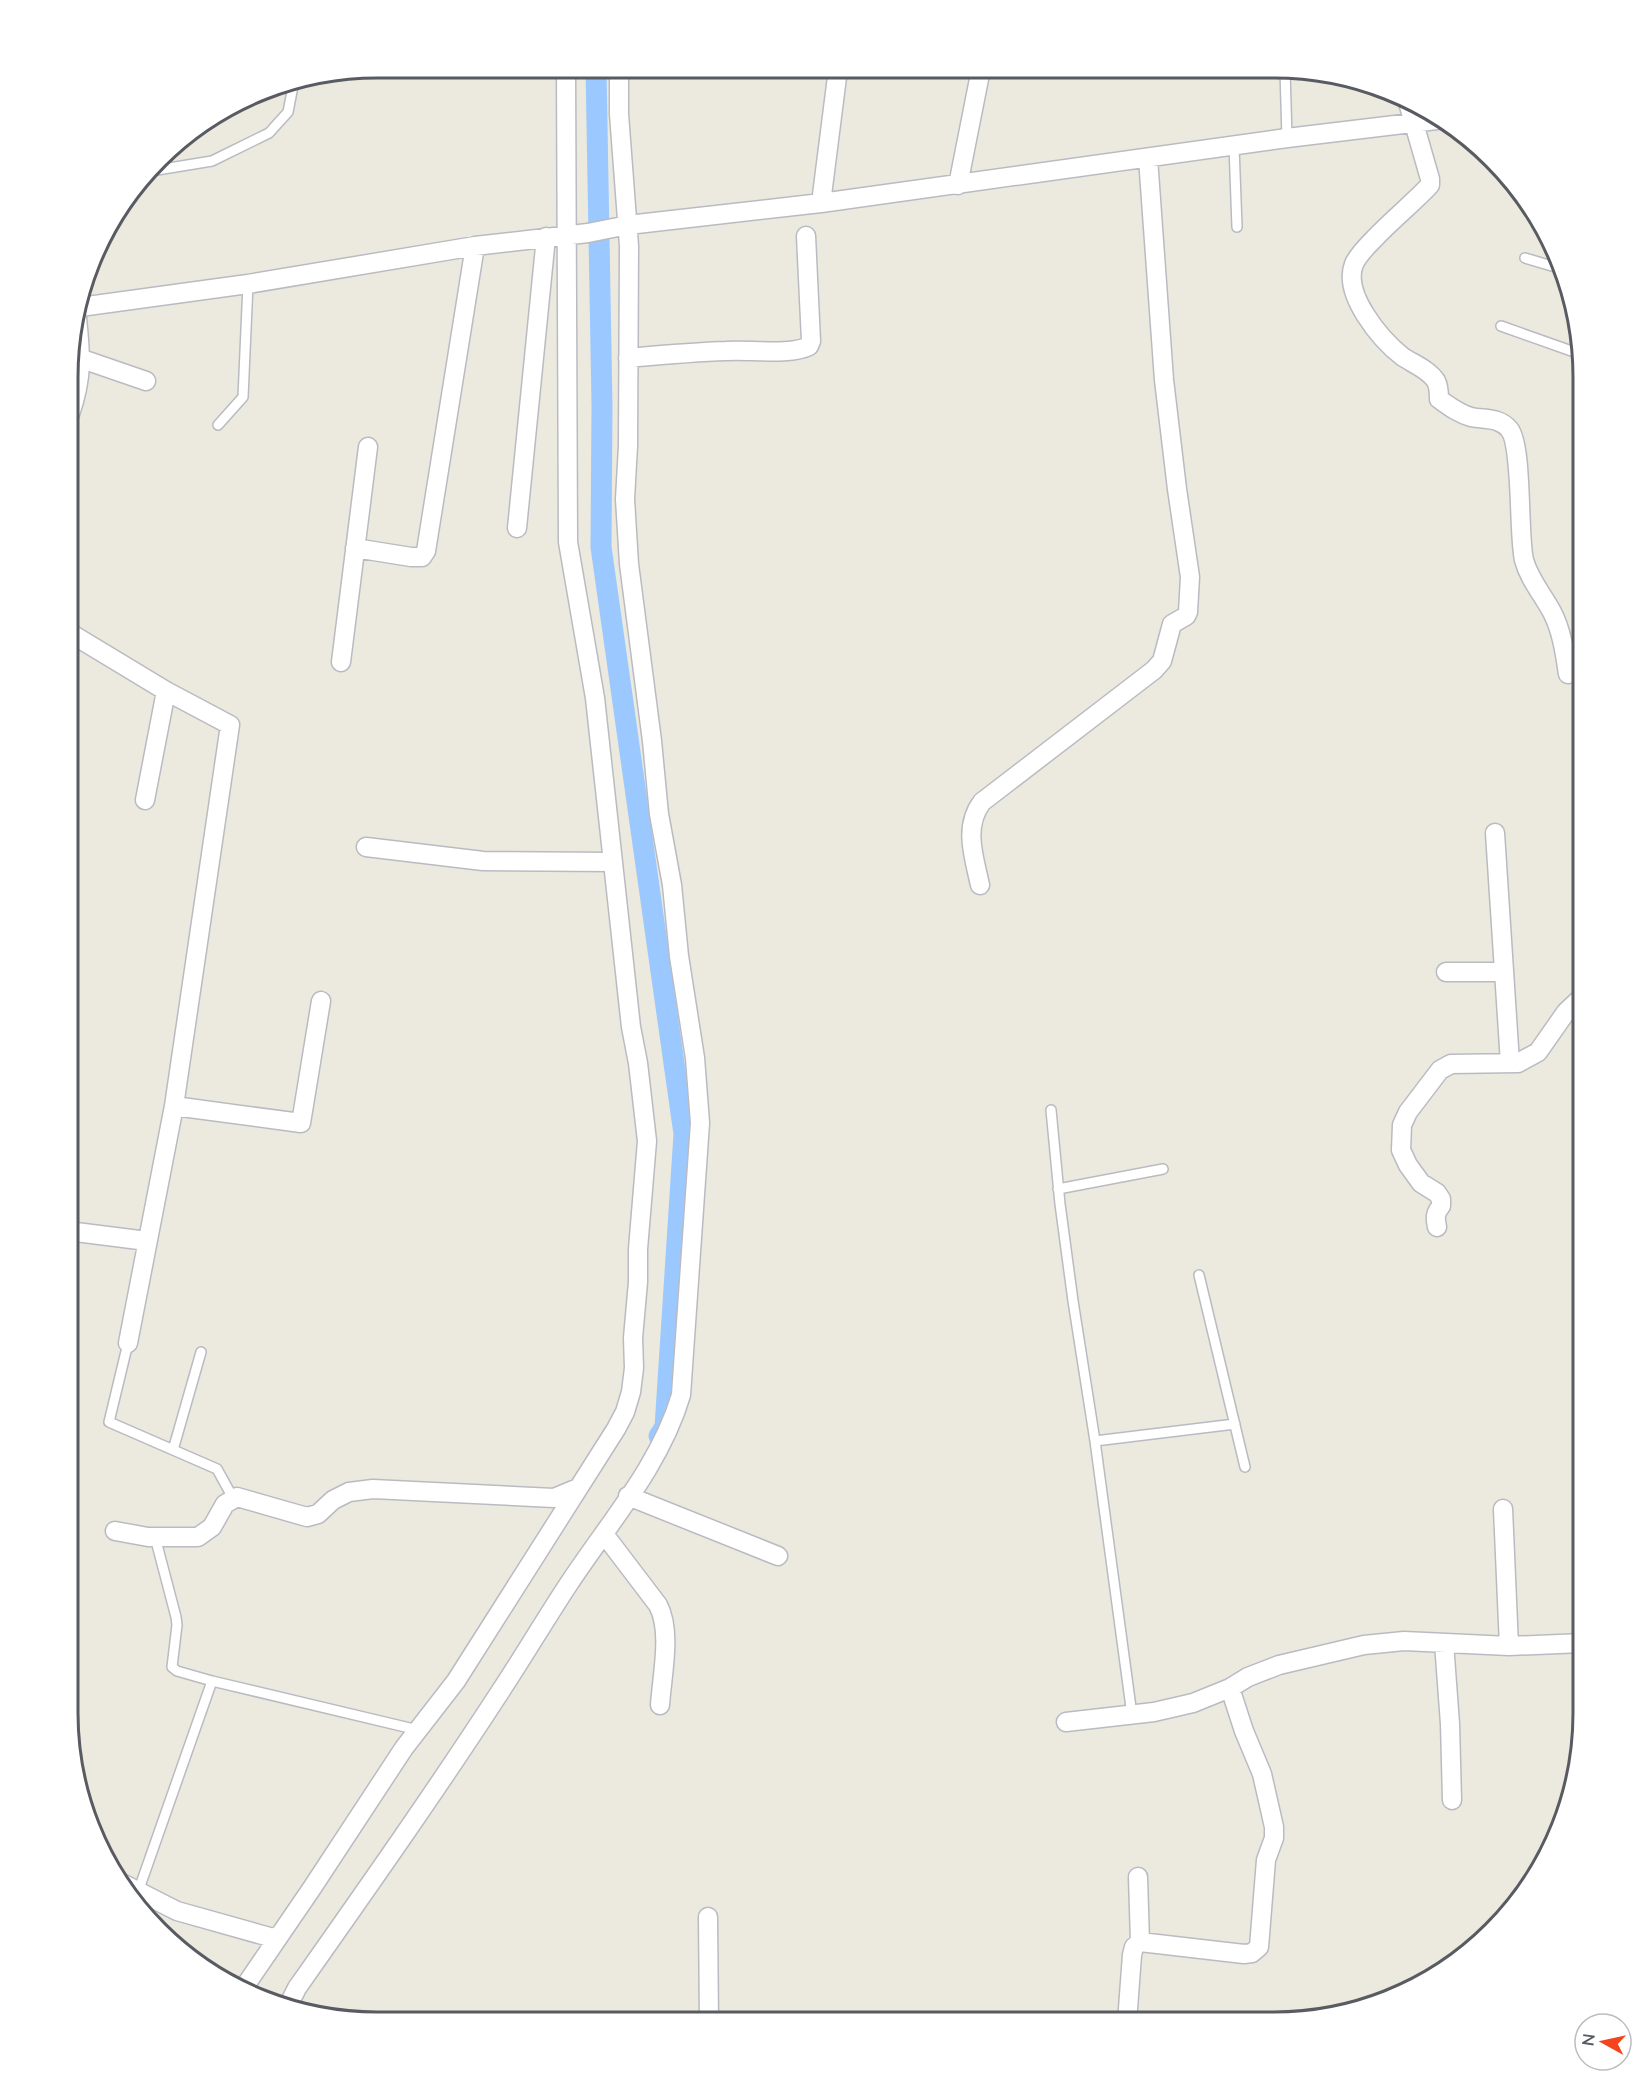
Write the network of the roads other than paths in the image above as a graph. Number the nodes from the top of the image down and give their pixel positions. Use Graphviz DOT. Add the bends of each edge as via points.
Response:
graph roads {
  1 [pos="566,78"];
  2 [pos="619,78"];
  3 [pos="837,78"];
  4 [pos="979,78"];
  5 [pos="1285,79"];
  6 [pos="292,90"];
  7 [pos="1411,112"];
  8 [pos="1429,121"];
  9 [pos="1415,123"];
  10 [pos="1287,138"];
  11 [pos="1234,146"];
  12 [pos="1148,158"];
  13 [pos="163,169"];
  14 [pos="958,185"];
  15 [pos="821,203"];
  16 [pos="623,226"];
  17 [pos="1237,227"];
  18 [pos="567,235"];
  19 [pos="806,236"];
  20 [pos="546,237"];
  21 [pos="475,246"];
  22 [pos="1525,258"];
  23 [pos="1551,266"];
  24 [pos="248,284"];
  25 [pos="87,306"];
  26 [pos="1501,326"];
  27 [pos="80,346"];
  28 [pos="1571,351"];
  29 [pos="628,358"];
  30 [pos="82,359"];
  31 [pos="146,381"];
  32 [pos="78,387"];
  33 [pos="218,425"];
  34 [pos="368,447"];
  35 [pos="517,528"];
  36 [pos="355,548"];
  37 [pos="78,638"];
  38 [pos="340,662"];
  39 [pos="1568,674"];
  40 [pos="166,691"];
  41 [pos="145,800"];
  42 [pos="1495,833"];
  43 [pos="366,848"];
  44 [pos="613,862"];
  45 [pos="980,885"];
  46 [pos="1446,972"];
  47 [pos="1503,972"];
  48 [pos="321,1000"];
  49 [pos="1573,1005"];
  50 [pos="1510,1063"];
  51 [pos="174,1106"];
  52 [pos="1051,1110"];
  53 [pos="1163,1169"];
  54 [pos="1058,1189"];
  55 [pos="1437,1227"];
  56 [pos="78,1232"];
  57 [pos="147,1241"];
  58 [pos="1199,1275"];
  59 [pos="128,1342"];
  60 [pos="201,1352"];
  61 [pos="1235,1424"];
  62 [pos="1095,1441"];
  63 [pos="173,1450"];
  64 [pos="1245,1467"];
  65 [pos="578,1488"];
  66 [pos="628,1496"];
  67 [pos="233,1498"];
  68 [pos="1503,1509"];
  69 [pos="115,1531"];
  70 [pos="604,1534"];
  71 [pos="155,1537"];
  72 [pos="778,1556"];
  73 [pos="1444,1643"];
  74 [pos="1573,1643"];
  75 [pos="1509,1646"];
  76 [pos="212,1681"];
  77 [pos="1230,1688"];
  78 [pos="660,1705"];
  79 [pos="1132,1715"];
  80 [pos="1066,1722"];
  81 [pos="418,1730"];
  82 [pos="1452,1800"];
  83 [pos="1138,1877"];
  84 [pos="138,1892"];
  85 [pos="708,1917"];
  86 [pos="279,1935"];
  87 [pos="1140,1942"];
  88 [pos="248,1982"];
  89 [pos="291,1999"];
  90 [pos="709,2012"];
  91 [pos="1128,2012"];
  1 -- 18 [label="street"];
  2 -- 16 [label="street"];
  3 -- 15 [label="street"];
  4 -- 14 [label="street"];
  5 -- 10 [label="lane"];
  6 -- 13 [label="lane" via="288,112 269,133 212,161"];
  7 -- 9 [label="street"];
  8 -- 9 [label="street"];
  9 -- 10 [label="street"];
  9 -- 39 [label="street" via="1430,184 1364,250 1354,265 1352,285 1361,310 1380,333 1401,355 1436,381 1439,399 1472,417 1502,422 1513,433 1524,560 1553,614"];
  10 -- 11 [label="street"];
  11 -- 12 [label="street"];
  11 -- 17 [label="lane"];
  12 -- 14 [label="street"];
  12 -- 45 [label="street" via="1164,380 1190,577 1188,612 1172,624 1161,661 1154,670 974,812 972,851"];
  14 -- 15 [label="street"];
  15 -- 16 [label="street"];
  16 -- 18 [label="street"];
  16 -- 29 [label="street"];
  18 -- 20 [label="street"];
  18 -- 44 [label="street" via="568,542 595,698"];
  19 -- 29 [label="street" via="809,346 796,350 728,350"];
  20 -- 21 [label="street"];
  20 -- 35 [label="street"];
  21 -- 24 [label="street"];
  21 -- 36 [label="street" via="426,550 422,557 411,557"];
  22 -- 23 [label="lane"];
  24 -- 25 [label="street"];
  24 -- 33 [label="lane" via="243,397"];
  26 -- 28 [label="lane"];
  27 -- 30 [label="street"];
  29 -- 66 [label="street" via="625,499 629,564 659,814 695,1058 700,1123 681,1395 666,1435"];
  30 -- 31 [label="street"];
  30 -- 32 [label="street"];
  34 -- 36 [label="street"];
  36 -- 38 [label="street"];
  37 -- 40 [label="street"];
  40 -- 41 [label="street"];
  40 -- 51 [label="street" via="230,724"];
  42 -- 47 [label="street"];
  43 -- 44 [label="street" via="483,861"];
  44 -- 65 [label="street" via="647,1141 631,1392 625,1412"];
  46 -- 47 [label="street"];
  47 -- 50 [label="street"];
  48 -- 51 [label="street" via="302,1123"];
  49 -- 50 [label="street" via="1538,1053"];
  50 -- 55 [label="street" via="1451,1064 1440,1070 1405,1118 1401,1150 1421,1183 1441,1199"];
  51 -- 57 [label="street"];
  52 -- 54 [label="lane"];
  53 -- 54 [label="lane"];
  54 -- 62 [label="lane"];
  56 -- 57 [label="street"];
  57 -- 59 [label="street"];
  58 -- 61 [label="lane"];
  59 -- 63 [label="lane" via="109,1422"];
  60 -- 63 [label="lane"];
  61 -- 62 [label="lane"];
  61 -- 64 [label="lane"];
  62 -- 79 [label="lane"];
  63 -- 67 [label="lane" via="217,1470"];
  65 -- 67 [label="street" via="554,1498 373,1489 350,1492 307,1517 246,1498"];
  65 -- 81 [label="street" via="456,1681"];
  66 -- 70 [label="street"];
  66 -- 72 [label="street"];
  67 -- 71 [label="street" via="212,1527 198,1538"];
  68 -- 75 [label="street"];
  69 -- 71 [label="street"];
  70 -- 78 [label="street" via="664,1615"];
  70 -- 89 [label="street"];
  71 -- 76 [label="lane" via="176,1617 172,1667"];
  73 -- 75 [label="street"];
  73 -- 77 [label="street" via="1364,1645 1280,1665"];
  73 -- 82 [label="street"];
  74 -- 75 [label="street"];
  76 -- 81 [label="lane"];
  76 -- 84 [label="lane"];
  77 -- 79 [label="street" via="1193,1703"];
  77 -- 87 [label="street" via="1262,1774 1274,1827 1266,1860 1259,1947 1244,1954"];
  79 -- 80 [label="street"];
  81 -- 86 [label="street"];
  83 -- 87 [label="street"];
  84 -- 86 [label="street" via="177,1911 273,1938"];
  85 -- 90 [label="street"];
  86 -- 88 [label="street"];
  87 -- 91 [label="street" via="1132,1955"];
}
